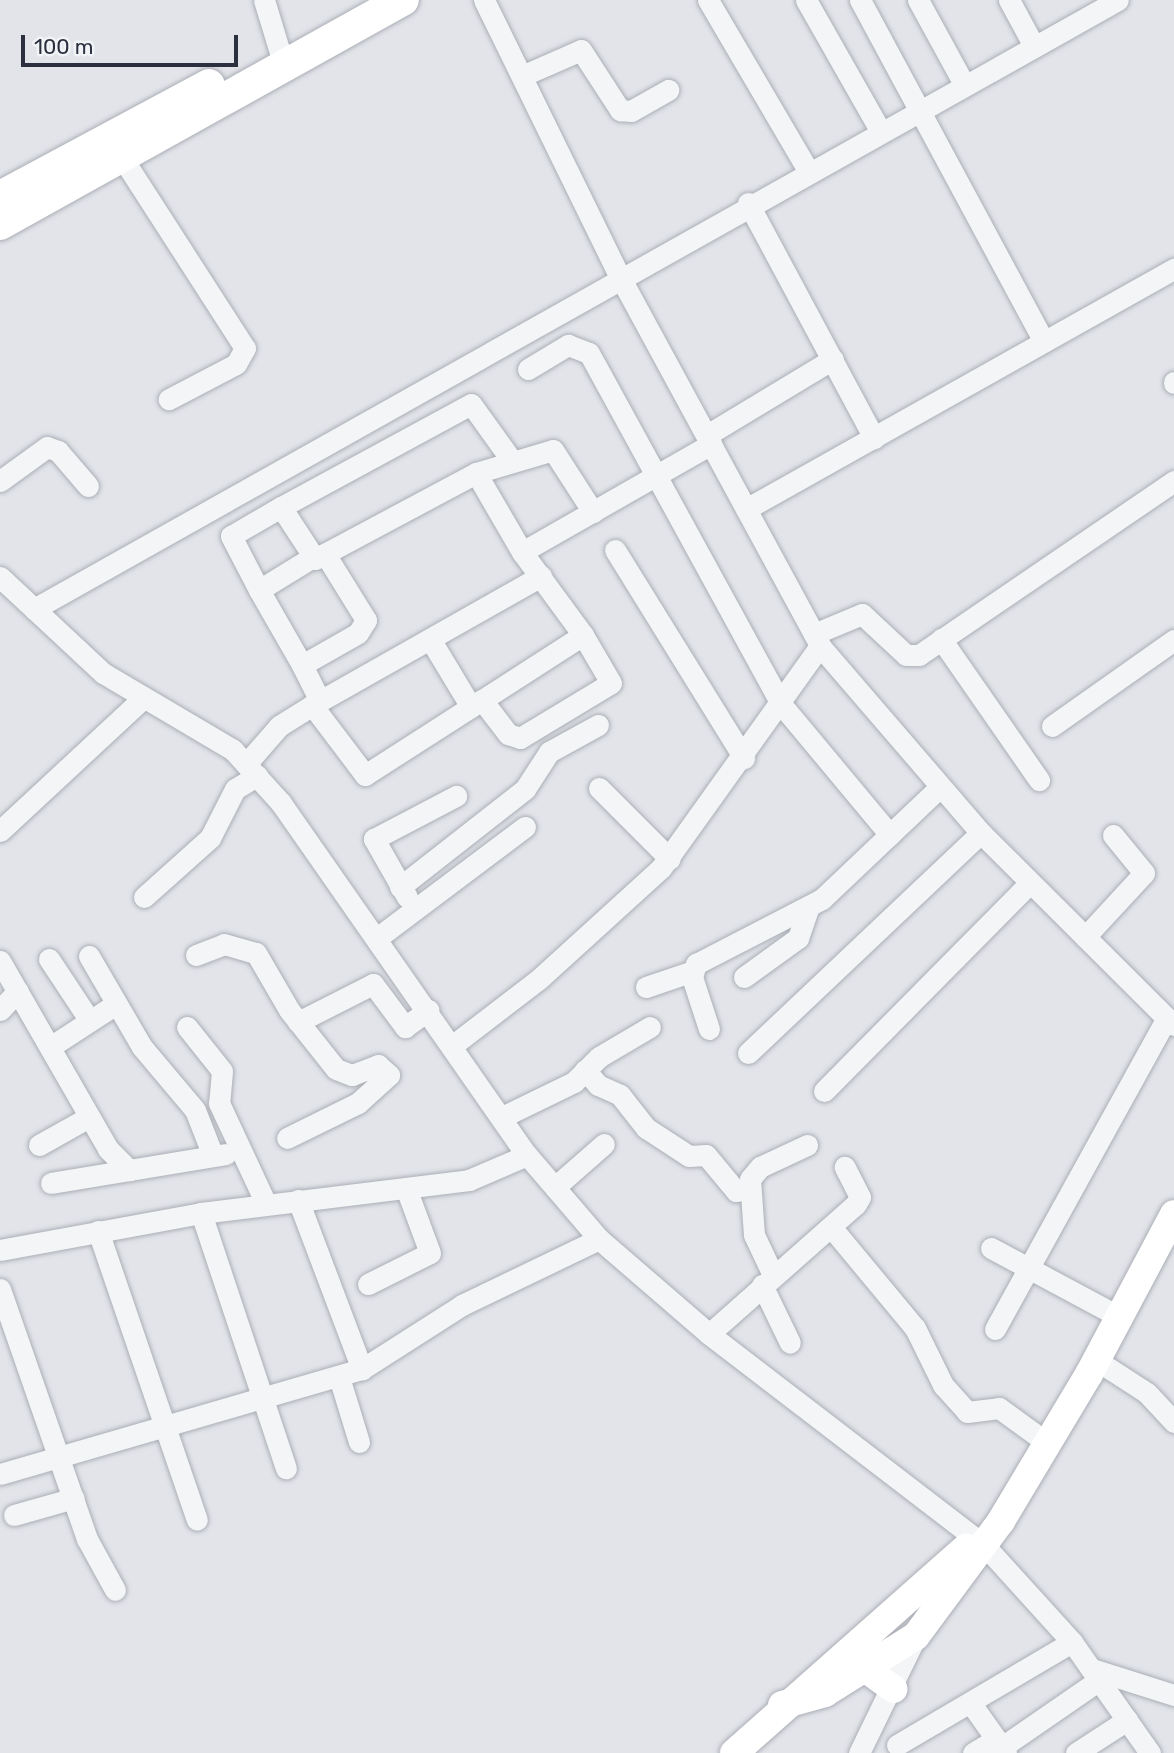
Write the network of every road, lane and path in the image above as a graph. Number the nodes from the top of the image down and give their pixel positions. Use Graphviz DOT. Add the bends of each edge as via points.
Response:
graph roads {
  1 [pos="264,0"];
  2 [pos="363,0"];
  3 [pos="403,0"];
  4 [pos="484,0"];
  5 [pos="708,0"];
  6 [pos="806,0"];
  7 [pos="860,0"];
  8 [pos="918,0"];
  9 [pos="1009,0"];
  10 [pos="1109,2"];
  11 [pos="1034,46"];
  12 [pos="280,57"];
  13 [pos="524,75"];
  14 [pos="964,84"];
  15 [pos="668,90"];
  16 [pos="920,108"];
  17 [pos="880,130"];
  18 [pos="123,159"];
  19 [pos="79,169"];
  20 [pos="807,169"];
  21 [pos="45,187"];
  22 [pos="0,197"];
  23 [pos="748,203"];
  24 [pos="0,224"];
  25 [pos="1174,269"];
  26 [pos="620,277"];
  27 [pos="1044,342"];
  28 [pos="833,359"];
  29 [pos="528,369"];
  30 [pos="169,399"];
  31 [pos="874,438"];
  32 [pos="709,440"];
  33 [pos="512,461"];
  34 [pos="476,473"];
  35 [pos="653,477"];
  36 [pos="0,481"];
  37 [pos="1174,481"];
  38 [pos="88,486"];
  39 [pos="281,507"];
  40 [pos="746,509"];
  41 [pos="593,512"];
  42 [pos="615,550"];
  43 [pos="522,552"];
  44 [pos="318,556"];
  45 [pos="541,576"];
  46 [pos="0,577"];
  47 [pos="259,590"];
  48 [pos="34,609"];
  49 [pos="583,635"];
  50 [pos="430,639"];
  51 [pos="942,639"];
  52 [pos="817,640"];
  53 [pos="1174,640"];
  54 [pos="302,665"];
  55 [pos="142,699"];
  56 [pos="316,703"];
  57 [pos="476,703"];
  58 [pos="781,704"];
  59 [pos="598,724"];
  60 [pos="1052,726"];
  61 [pos="744,758"];
  62 [pos="251,770"];
  63 [pos="1039,780"];
  64 [pos="599,788"];
  65 [pos="939,788"];
  66 [pos="456,796"];
  67 [pos="525,827"];
  68 [pos="0,831"];
  69 [pos="981,833"];
  70 [pos="890,835"];
  71 [pos="1113,835"];
  72 [pos="670,859"];
  73 [pos="1030,883"];
  74 [pos="400,887"];
  75 [pos="144,897"];
  76 [pos="810,906"];
  77 [pos="416,910"];
  78 [pos="1085,937"];
  79 [pos="377,938"];
  80 [pos="196,955"];
  81 [pos="89,956"];
  82 [pos="48,959"];
  83 [pos="0,961"];
  84 [pos="693,971"];
  85 [pos="744,977"];
  86 [pos="646,987"];
  87 [pos="18,992"];
  88 [pos="116,1004"];
  89 [pos="0,1010"];
  90 [pos="428,1010"];
  91 [pos="90,1021"];
  92 [pos="1170,1021"];
  93 [pos="298,1022"];
  94 [pos="187,1027"];
  95 [pos="650,1027"];
  96 [pos="709,1028"];
  97 [pos="453,1045"];
  98 [pos="50,1047"];
  99 [pos="748,1054"];
  100 [pos="585,1070"];
  101 [pos="824,1091"];
  102 [pos="89,1117"];
  103 [pos="502,1117"];
  104 [pos="287,1139"];
  105 [pos="604,1144"];
  106 [pos="39,1145"];
  107 [pos="807,1146"];
  108 [pos="242,1152"];
  109 [pos="527,1155"];
  110 [pos="213,1156"];
  111 [pos="845,1167"];
  112 [pos="129,1170"];
  113 [pos="51,1183"];
  114 [pos="555,1187"];
  115 [pos="407,1188"];
  116 [pos="749,1188"];
  117 [pos="298,1200"];
  118 [pos="266,1204"];
  119 [pos="201,1213"];
  120 [pos="831,1227"];
  121 [pos="1171,1228"];
  122 [pos="98,1231"];
  123 [pos="599,1239"];
  124 [pos="991,1248"];
  125 [pos="0,1250"];
  126 [pos="1028,1268"];
  127 [pos="767,1279"];
  128 [pos="368,1284"];
  129 [pos="0,1289"];
  130 [pos="1118,1316"];
  131 [pos="995,1329"];
  132 [pos="709,1334"];
  133 [pos="790,1343"];
  134 [pos="1093,1358"];
  135 [pos="362,1369"];
  136 [pos="339,1377"];
  137 [pos="265,1402"];
  138 [pos="1174,1422"];
  139 [pos="162,1432"];
  140 [pos="1039,1437"];
  141 [pos="359,1442"];
  142 [pos="62,1458"];
  143 [pos="286,1468"];
  144 [pos="0,1474"];
  145 [pos="74,1498"];
  146 [pos="14,1516"];
  147 [pos="197,1520"];
  148 [pos="980,1542"];
  149 [pos="944,1581"];
  150 [pos="115,1590"];
  151 [pos="870,1629"];
  152 [pos="915,1636"];
  153 [pos="1072,1642"];
  154 [pos="890,1654"];
  155 [pos="866,1669"];
  156 [pos="1096,1674"];
  157 [pos="894,1689"];
  158 [pos="1174,1695"];
  159 [pos="782,1705"];
  160 [pos="972,1705"];
  161 [pos="1127,1720"];
  162 [pos="873,1728"];
  163 [pos="1001,1746"];
  164 [pos="900,1749"];
  165 [pos="734,1753"];
  166 [pos="859,1753"];
  167 [pos="973,1753"];
  168 [pos="1076,1753"];
  169 [pos="1150,1753"];
  1 -- 12 [label="street"];
  2 -- 12 [label="highway"];
  3 -- 12 [label="highway"];
  4 -- 13 [label="street"];
  5 -- 20 [label="street"];
  6 -- 17 [label="street"];
  7 -- 16 [label="street"];
  8 -- 14 [label="street"];
  9 -- 11 [label="street"];
  10 -- 11 [label="street"];
  11 -- 14 [label="street"];
  12 -- 18 [label="highway"];
  12 -- 19 [label="highway"];
  13 -- 15 [label="street" via="581,50 620,110 631,111"];
  13 -- 26 [label="street"];
  14 -- 16 [label="street"];
  16 -- 17 [label="street"];
  16 -- 27 [label="street"];
  17 -- 20 [label="street"];
  18 -- 19 [label="highway"];
  18 -- 30 [label="street" via="245,348 236,365"];
  19 -- 21 [label="highway"];
  20 -- 23 [label="street"];
  21 -- 22 [label="highway"];
  21 -- 24 [label="highway"];
  23 -- 26 [label="street"];
  23 -- 28 [label="street"];
  25 -- 27 [label="street"];
  26 -- 32 [label="street"];
  26 -- 48 [label="street"];
  27 -- 31 [label="street"];
  28 -- 31 [label="street"];
  28 -- 32 [label="street"];
  29 -- 35 [label="street" via="568,345 582,347"];
  31 -- 40 [label="street"];
  32 -- 35 [label="street"];
  32 -- 40 [label="street"];
  33 -- 34 [label="street"];
  33 -- 39 [label="street" via="471,404"];
  33 -- 41 [label="street" via="556,452"];
  34 -- 43 [label="street"];
  34 -- 44 [label="street"];
  35 -- 41 [label="street"];
  35 -- 58 [label="street"];
  36 -- 38 [label="street" via="47,447 58,451"];
  37 -- 51 [label="street"];
  39 -- 44 [label="street"];
  39 -- 47 [label="street" via="231,536"];
  40 -- 52 [label="street"];
  41 -- 43 [label="street"];
  42 -- 61 [label="street"];
  43 -- 45 [label="street"];
  44 -- 47 [label="street"];
  44 -- 54 [label="street" via="366,620 358,634"];
  45 -- 49 [label="street"];
  45 -- 50 [label="street"];
  46 -- 48 [label="street"];
  47 -- 54 [label="street"];
  48 -- 55 [label="street" via="103,673"];
  49 -- 57 [label="street"];
  49 -- 57 [label="street" via="611,683 514,738"];
  50 -- 56 [label="street"];
  50 -- 57 [label="street"];
  51 -- 52 [label="street" via="919,655 906,655 862,614"];
  51 -- 63 [label="street"];
  52 -- 58 [label="street"];
  52 -- 65 [label="street"];
  53 -- 60 [label="street"];
  54 -- 56 [label="street"];
  55 -- 62 [label="street" via="202,729"];
  55 -- 68 [label="street"];
  56 -- 57 [label="street" via="365,775"];
  56 -- 62 [label="street" via="279,726"];
  58 -- 61 [label="street"];
  58 -- 70 [label="street"];
  59 -- 74 [label="street" via="549,752 526,789"];
  61 -- 72 [label="street"];
  62 -- 75 [label="street" via="235,789 210,838"];
  62 -- 79 [label="street"];
  64 -- 72 [label="street"];
  65 -- 69 [label="street"];
  65 -- 70 [label="street"];
  66 -- 74 [label="street" via="374,839"];
  67 -- 77 [label="street"];
  69 -- 73 [label="street"];
  69 -- 99 [label="street"];
  70 -- 76 [label="street"];
  71 -- 78 [label="street" via="1144,873"];
  72 -- 97 [label="street" via="539,979"];
  73 -- 78 [label="street"];
  73 -- 101 [label="street"];
  74 -- 77 [label="street"];
  76 -- 84 [label="street" via="704,958"];
  76 -- 85 [label="street" via="798,938"];
  77 -- 79 [label="street"];
  78 -- 92 [label="street"];
  79 -- 90 [label="street"];
  80 -- 93 [label="street" via="224,944 256,953"];
  81 -- 88 [label="street"];
  82 -- 91 [label="street"];
  83 -- 87 [label="street"];
  84 -- 86 [label="street"];
  84 -- 96 [label="street"];
  87 -- 89 [label="street"];
  87 -- 98 [label="street"];
  88 -- 91 [label="street"];
  88 -- 110 [label="street" via="152,1060 195,1110"];
  90 -- 93 [label="street" via="405,1027 373,984"];
  90 -- 97 [label="street"];
  91 -- 98 [label="street"];
  92 -- 126 [label="street"];
  93 -- 104 [label="street" via="336,1069 352,1074 378,1065 389,1079 358,1104"];
  94 -- 108 [label="street" via="222,1071 219,1103"];
  95 -- 100 [label="street"];
  97 -- 103 [label="street"];
  98 -- 102 [label="street"];
  100 -- 103 [label="street" via="575,1082"];
  100 -- 116 [label="street" via="598,1085 620,1095 646,1128 689,1156 706,1155 736,1191"];
  102 -- 106 [label="street"];
  102 -- 112 [label="street"];
  103 -- 109 [label="street"];
  105 -- 114 [label="street"];
  107 -- 116 [label="street" via="760,1167"];
  108 -- 110 [label="street"];
  108 -- 118 [label="street"];
  109 -- 114 [label="street"];
  109 -- 115 [label="street" via="469,1180"];
  110 -- 112 [label="street"];
  111 -- 120 [label="street" via="860,1196"];
  112 -- 113 [label="street"];
  114 -- 123 [label="street"];
  115 -- 117 [label="street"];
  115 -- 128 [label="street" via="430,1253"];
  116 -- 127 [label="street" via="755,1241"];
  117 -- 118 [label="street"];
  117 -- 135 [label="street"];
  118 -- 119 [label="street"];
  119 -- 122 [label="street"];
  119 -- 137 [label="street"];
  120 -- 127 [label="street"];
  120 -- 140 [label="street" via="915,1328 943,1385 967,1412 999,1408"];
  121 -- 130 [label="main road"];
  122 -- 125 [label="street"];
  122 -- 139 [label="street"];
  123 -- 132 [label="street"];
  123 -- 135 [label="street" via="462,1305"];
  124 -- 126 [label="street"];
  126 -- 130 [label="street"];
  126 -- 131 [label="street"];
  127 -- 132 [label="street" via="751,1303"];
  127 -- 133 [label="street"];
  129 -- 142 [label="street"];
  130 -- 134 [label="main road"];
  132 -- 148 [label="street"];
  134 -- 138 [label="street" via="1147,1393"];
  134 -- 140 [label="main road" via="1080,1367"];
  134 -- 148 [label="main road"];
  135 -- 136 [label="street"];
  136 -- 137 [label="street"];
  136 -- 141 [label="street"];
  137 -- 139 [label="street"];
  137 -- 143 [label="street"];
  139 -- 142 [label="street"];
  139 -- 147 [label="street"];
  140 -- 148 [label="main road"];
  142 -- 144 [label="street"];
  142 -- 145 [label="street"];
  145 -- 146 [label="street"];
  145 -- 150 [label="street"];
  148 -- 149 [label="main road"];
  148 -- 153 [label="street"];
  149 -- 151 [label="main road"];
  149 -- 152 [label="main road"];
  151 -- 154 [label="main road"];
  151 -- 159 [label="main road"];
  152 -- 154 [label="main road"];
  152 -- 157 [label="street"];
  153 -- 156 [label="street"];
  153 -- 160 [label="street"];
  154 -- 155 [label="main road"];
  155 -- 157 [label="main road"];
  155 -- 159 [label="main road" via="825,1693"];
  156 -- 158 [label="street"];
  156 -- 161 [label="street"];
  156 -- 163 [label="street"];
  157 -- 162 [label="street"];
  159 -- 165 [label="main road"];
  160 -- 163 [label="street"];
  160 -- 164 [label="street"];
  161 -- 168 [label="street"];
  161 -- 169 [label="street"];
  162 -- 164 [label="street"];
  162 -- 166 [label="street"];
  163 -- 167 [label="street"];
}
